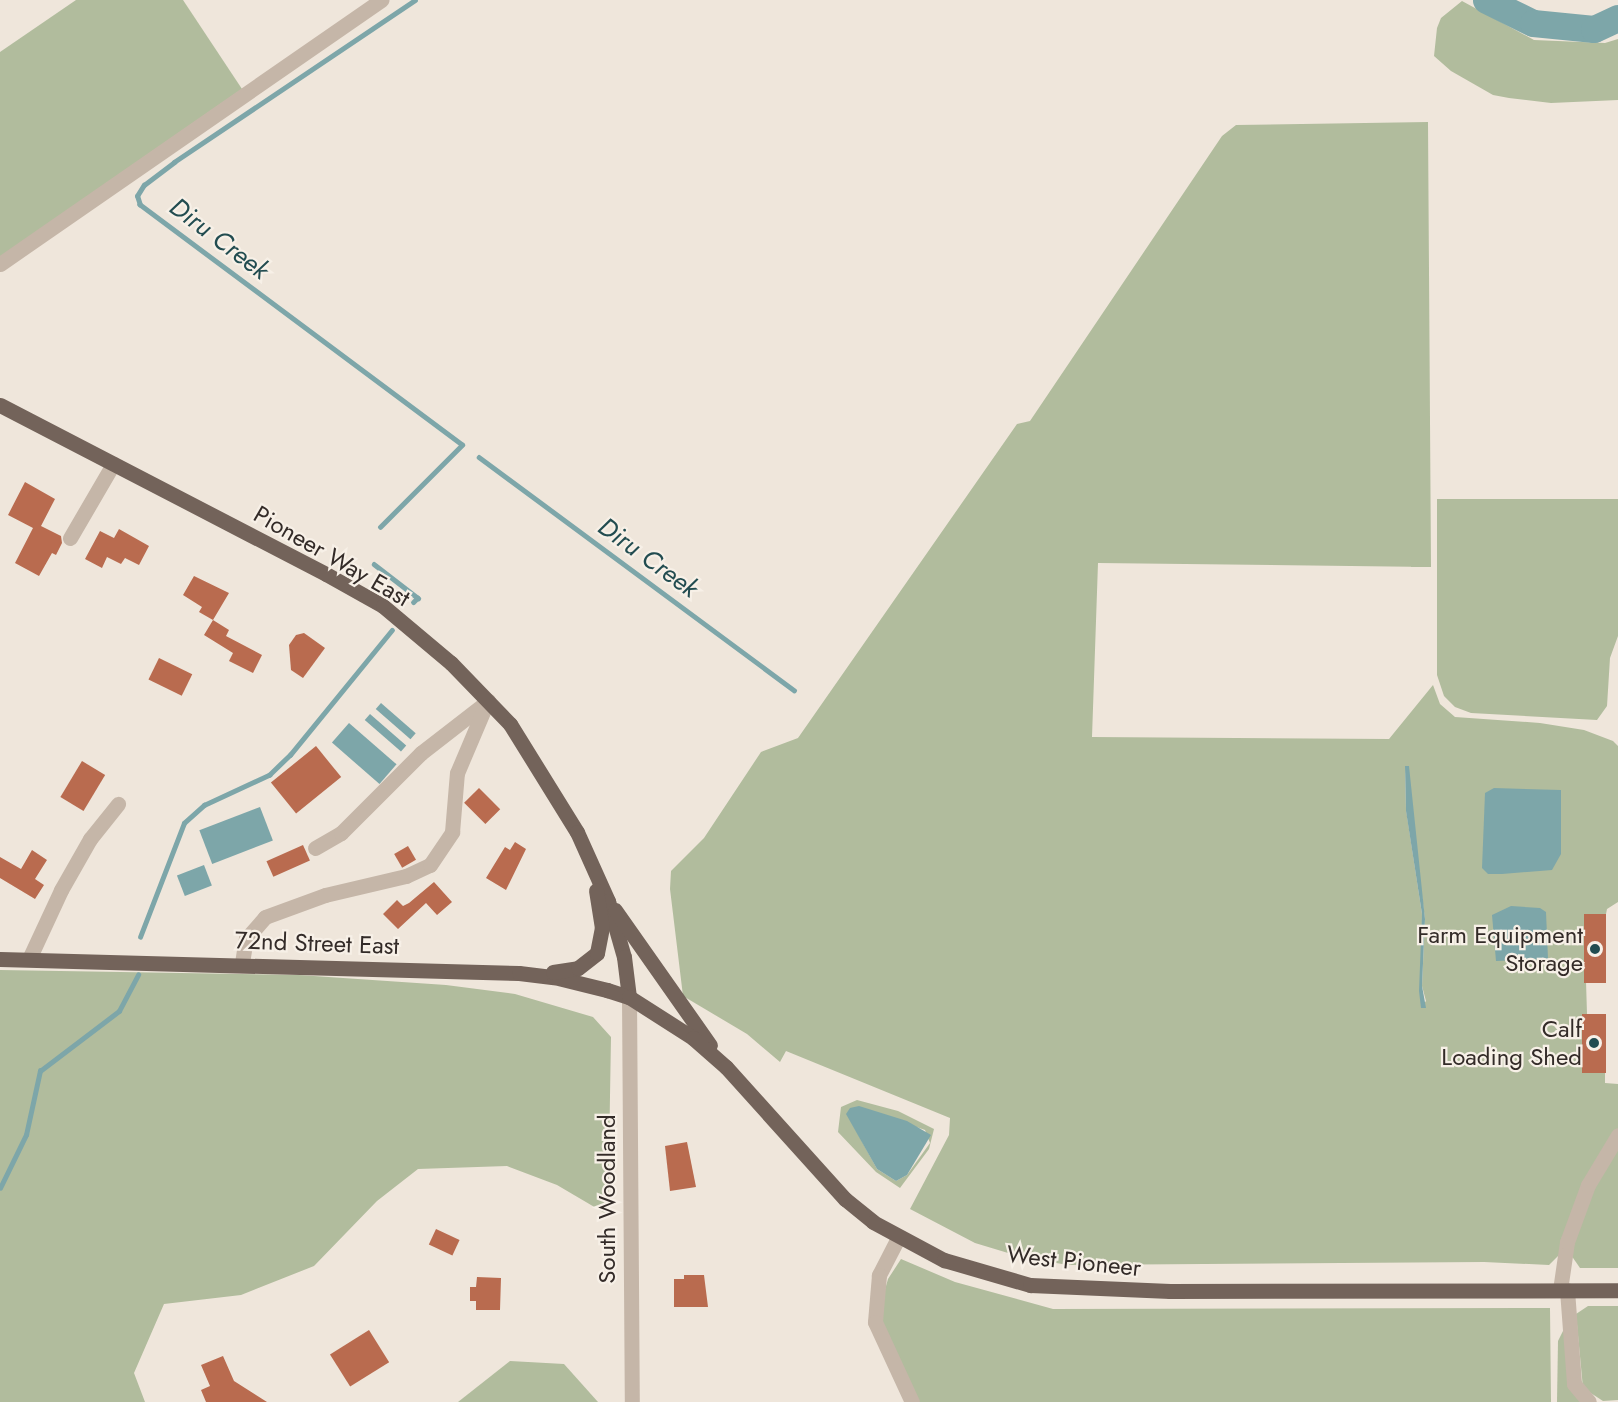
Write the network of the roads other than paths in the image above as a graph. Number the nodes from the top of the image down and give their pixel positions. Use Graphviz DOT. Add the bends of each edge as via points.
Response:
graph roads {
  1 [pos="381,0"];
  2 [pos="0,264"];
  3 [pos="0,405"];
  4 [pos="114,464"];
  5 [pos="70,538"];
  6 [pos="488,700"];
  7 [pos="118,804"];
  8 [pos="315,848"];
  9 [pos="592,863"];
  10 [pos="608,901"];
  11 [pos="0,959"];
  12 [pos="29,959"];
  13 [pos="242,963"];
  14 [pos="519,974"];
  15 [pos="629,997"];
  16 [pos="726,1067"];
  17 [pos="1618,1135"];
  18 [pos="898,1238"];
  19 [pos="1564,1290"];
  20 [pos="1618,1290"];
  21 [pos="632,1402"];
  22 [pos="912,1402"];
  23 [pos="1589,1402"];
  1 -- 2 [label="street"];
  3 -- 4 [label="main road, Pioneer Way East"];
  4 -- 5 [label="street"];
  4 -- 6 [label="main road, Pioneer Way East" via="382,606 421,636"];
  6 -- 8 [label="street" via="421,753 341,833"];
  6 -- 9 [label="main road, Pioneer Way East" via="530,755"];
  6 -- 13 [label="street" via="457,773 452,832 430,865 406,876 325,895 266,917 246,939"];
  7 -- 12 [label="street" via="90,839"];
  9 -- 10 [label="main road, Pioneer Way East"];
  9 -- 14 [label="main road" via="602,928 597,953 578,968"];
  10 -- 15 [label="main road, Pioneer Way East" via="624,957"];
  10 -- 16 [label="main road"];
  11 -- 12 [label="main road, 72nd Street East"];
  12 -- 13 [label="main road, 72nd Street East"];
  13 -- 14 [label="main road, 72nd Street East"];
  14 -- 15 [label="main road, 72nd Street East" via="580,982"];
  15 -- 16 [label="main road, West Pioneer" via="693,1038"];
  15 -- 21 [label="street, South Woodland"];
  16 -- 18 [label="main road, West Pioneer" via="844,1199"];
  17 -- 19 [label="street" via="1588,1185 1567,1242"];
  18 -- 19 [label="main road, West Pioneer" via="970,1269 1030,1285"];
  18 -- 22 [label="street" via="879,1275 875,1322"];
  19 -- 20 [label="main road, West Pioneer"];
  19 -- 23 [label="street" via="1574,1383"];
}
